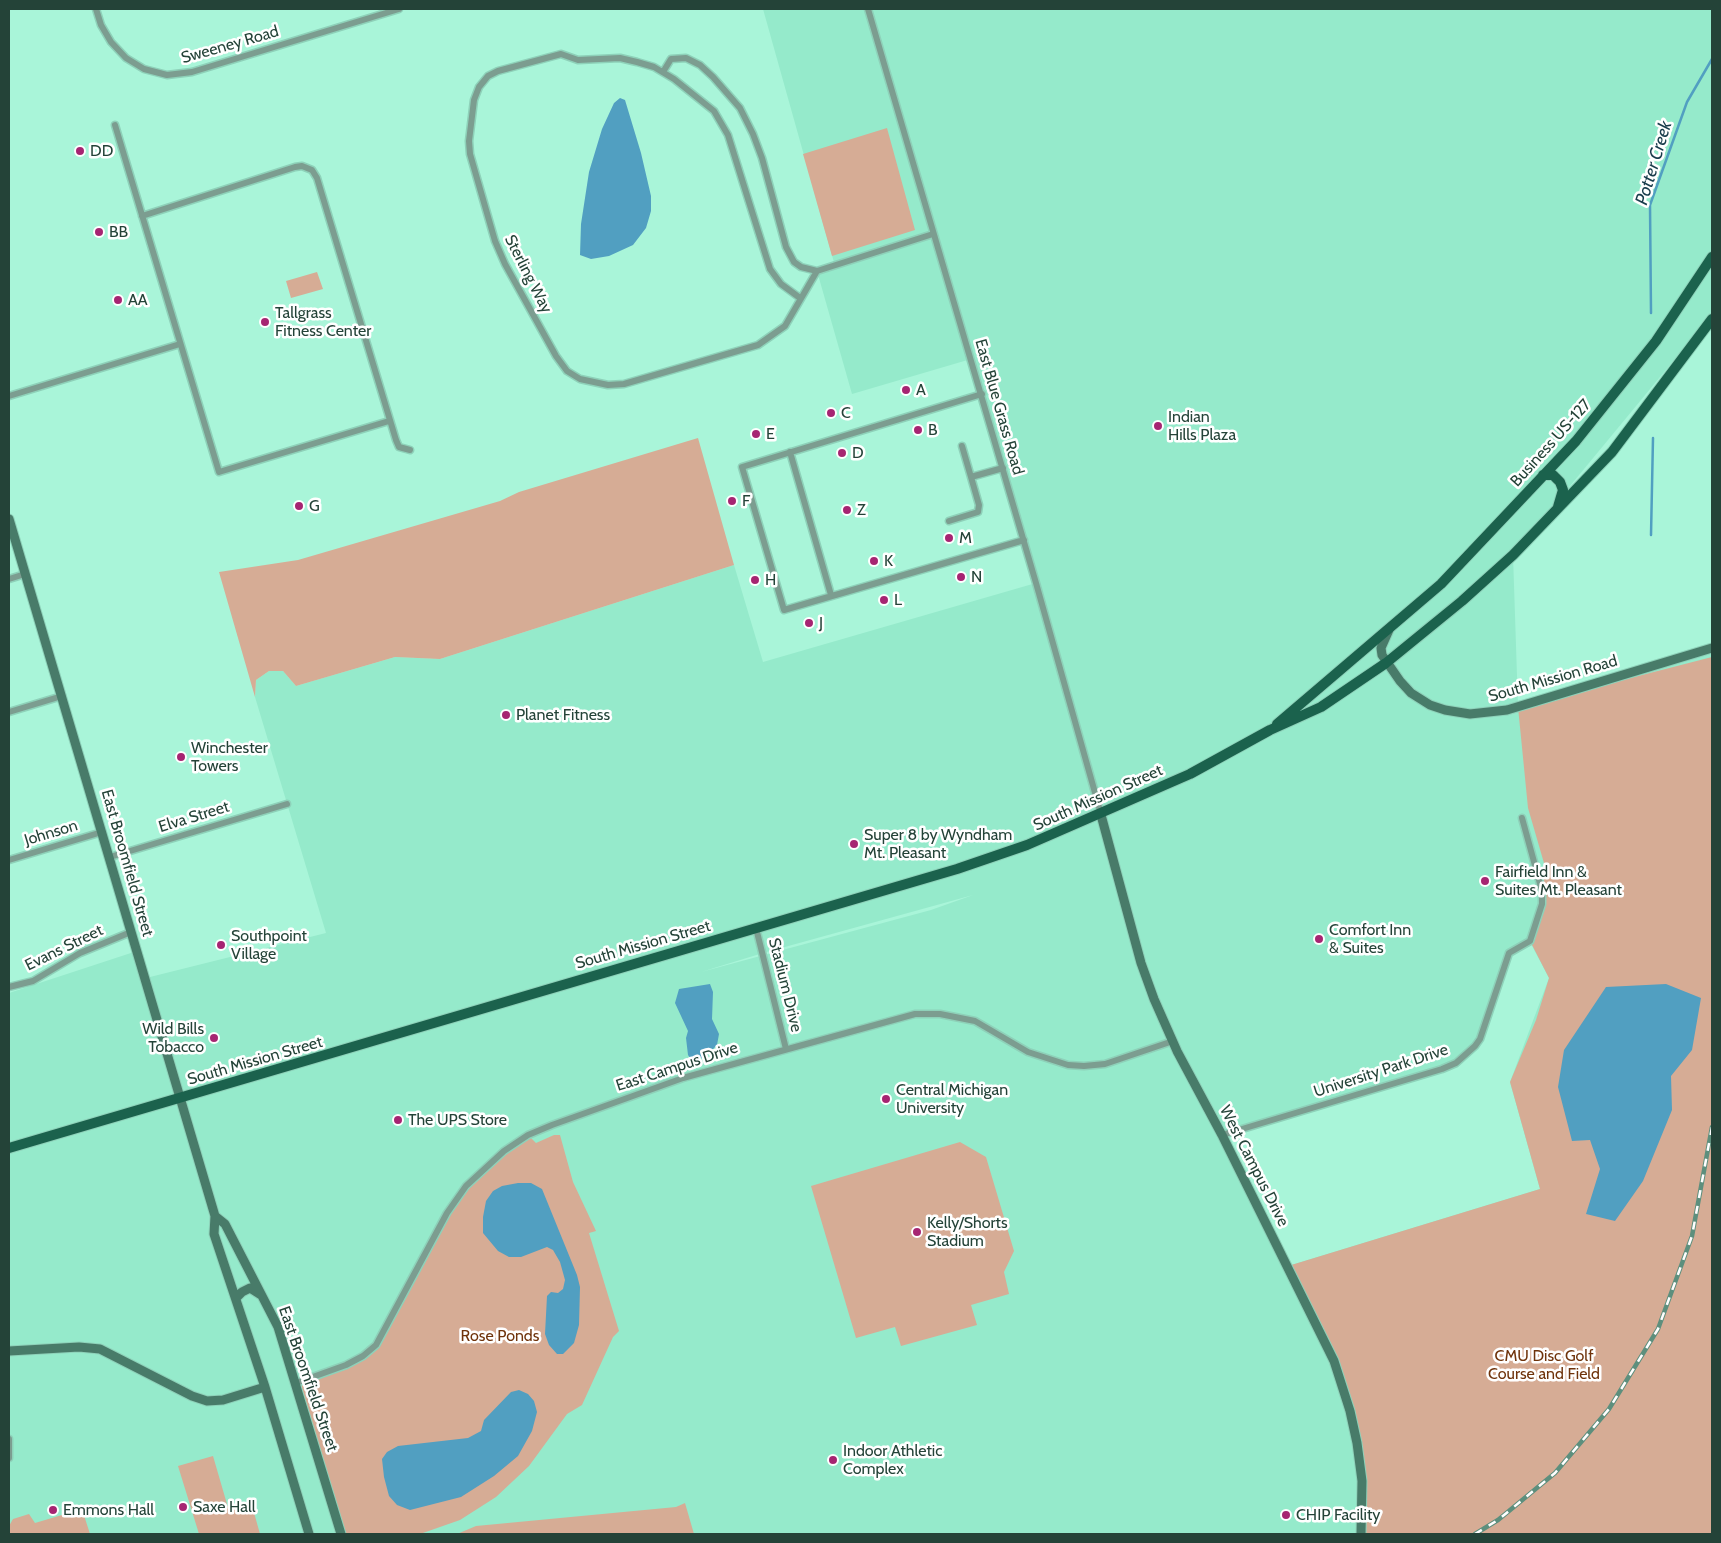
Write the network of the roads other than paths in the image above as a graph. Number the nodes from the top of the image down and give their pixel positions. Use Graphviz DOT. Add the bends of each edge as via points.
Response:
graph roads {
  1 [pos="96,9"];
  2 [pos="399,9"];
  3 [pos="868,9"];
  4 [pos="663,72"];
  5 [pos="115,125"];
  6 [pos="142,216"];
  7 [pos="933,234"];
  8 [pos="1712,258"];
  9 [pos="817,271"];
  10 [pos="800,298"];
  11 [pos="1712,319"];
  12 [pos="180,344"];
  13 [pos="982,394"];
  14 [pos="9,396"];
  15 [pos="389,421"];
  16 [pos="962,446"];
  17 [pos="410,450"];
  18 [pos="790,452"];
  19 [pos="1003,468"];
  20 [pos="1543,476"];
  21 [pos="971,477"];
  22 [pos="1557,510"];
  23 [pos="9,519"];
  24 [pos="949,521"];
  25 [pos="1024,540"];
  26 [pos="25,574"];
  27 [pos="9,579"];
  28 [pos="832,595"];
  29 [pos="1390,630"];
  30 [pos="1712,648"];
  31 [pos="1386,664"];
  32 [pos="62,696"];
  33 [pos="9,712"];
  34 [pos="1270,730"];
  35 [pos="287,804"];
  36 [pos="1101,815"];
  37 [pos="1522,818"];
  38 [pos="102,832"];
  39 [pos="110,857"];
  40 [pos="9,860"];
  41 [pos="756,928"];
  42 [pos="131,932"];
  43 [pos="9,987"];
  44 [pos="1173,1041"];
  45 [pos="786,1049"];
  46 [pos="180,1098"];
  47 [pos="1222,1134"];
  48 [pos="9,1148"];
  49 [pos="215,1216"];
  50 [pos="263,1297"];
  51 [pos="236,1298"];
  52 [pos="9,1351"];
  53 [pos="296,1383"];
  54 [pos="265,1387"];
  55 [pos="9,1439"];
  56 [pos="9,1458"];
  57 [pos="309,1534"];
  58 [pos="341,1534"];
  59 [pos="1361,1534"];
  1 -- 2 [label="street, Sweeney Road" via="111,42 126,58 144,69 167,75 192,72"];
  3 -- 7 [label="street, East Blue Grass Road"];
  4 -- 9 [label="street" via="671,59 686,58 713,77 740,108 762,158 786,247 794,262"];
  4 -- 10 [label="street, Sterling Way" via="714,111 728,135 770,269 781,284"];
  4 -- 10 [label="street, Sterling Way" via="620,58 578,60 561,54 488,76 474,100 470,154 495,241 556,356 567,371 580,379 608,385 624,384 758,345 785,326"];
  5 -- 6 [label="street"];
  6 -- 12 [label="street"];
  6 -- 15 [label="street" via="295,167 312,170"];
  7 -- 9 [label="street"];
  7 -- 13 [label="street, East Blue Grass Road"];
  8 -- 20 [label="main road, Business US-127" via="1616,393"];
  9 -- 10 [label="street, Sterling Way"];
  11 -- 22 [label="main road" via="1612,452"];
  12 -- 14 [label="street"];
  12 -- 15 [label="street" via="219,472"];
  13 -- 18 [label="street"];
  13 -- 19 [label="street, East Blue Grass Road"];
  15 -- 17 [label="street" via="399,447"];
  16 -- 21 [label="street"];
  18 -- 28 [label="street"];
  18 -- 28 [label="street" via="742,468 784,610"];
  19 -- 21 [label="street"];
  19 -- 25 [label="street, East Blue Grass Road"];
  20 -- 22 [label="main road" via="1553,475 1560,482 1563,490"];
  20 -- 29 [label="main road, Business US-127" via="1441,584"];
  21 -- 24 [label="street" via="978,512"];
  22 -- 31 [label="main road" via="1462,601"];
  23 -- 26 [label="main road, East Broomfield Street"];
  25 -- 28 [label="street"];
  25 -- 36 [label="street, East Blue Grass Road"];
  26 -- 27 [label="street"];
  26 -- 32 [label="main road, East Broomfield Street"];
  29 -- 31 [label="main road" via="1381,648"];
  29 -- 34 [label="main road, South Mission Street"];
  30 -- 31 [label="main road, South Mission Road" via="1507,710 1482,714 1445,710 1420,700"];
  31 -- 34 [label="main road, South Mission Street" via="1321,707"];
  32 -- 33 [label="street"];
  32 -- 38 [label="main road, East Broomfield Street"];
  34 -- 36 [label="main road, South Mission Street" via="1190,774"];
  35 -- 39 [label="street, Elva Street"];
  36 -- 41 [label="main road, South Mission Street" via="957,869"];
  36 -- 44 [label="main road, West Campus Drive" via="1141,963"];
  37 -- 47 [label="street, University Park Drive" via="1542,891 1542,904 1530,942 1509,953 1475,1046 1456,1063 1442,1069"];
  38 -- 39 [label="main road, East Broomfield Street"];
  38 -- 40 [label="street, Johnson"];
  39 -- 42 [label="main road, East Broomfield Street"];
  41 -- 45 [label="street, Stadium Drive"];
  41 -- 46 [label="main road, South Mission Street"];
  42 -- 43 [label="street, Evans Street" via="80,953 33,981"];
  42 -- 46 [label="main road, East Broomfield Street"];
  44 -- 45 [label="street, East Campus Drive" via="1105,1064 1068,1065 1028,1052 975,1021 923,1013 893,1018"];
  44 -- 47 [label="main road, West Campus Drive"];
  45 -- 53 [label="street, East Campus Drive" via="672,1082 528,1135 466,1186 452,1205 376,1345 351,1362"];
  46 -- 48 [label="main road, South Mission Street"];
  46 -- 49 [label="main road, East Broomfield Street"];
  47 -- 59 [label="main road, West Campus Drive" via="1334,1361 1357,1443 1362,1481"];
  49 -- 50 [label="main road, East Broomfield Street" via="225,1224"];
  49 -- 51 [label="main road, East Broomfield Street" via="213,1228"];
  50 -- 51 [label="main road" via="250,1288"];
  50 -- 53 [label="main road, East Broomfield Street" via="278,1327"];
  51 -- 54 [label="main road, East Broomfield Street"];
  52 -- 54 [label="main road" via="100,1349 207,1401 223,1400"];
  53 -- 58 [label="main road, East Broomfield Street"];
  54 -- 57 [label="main road, East Broomfield Street"];
  55 -- 56 [label="street"];
}
